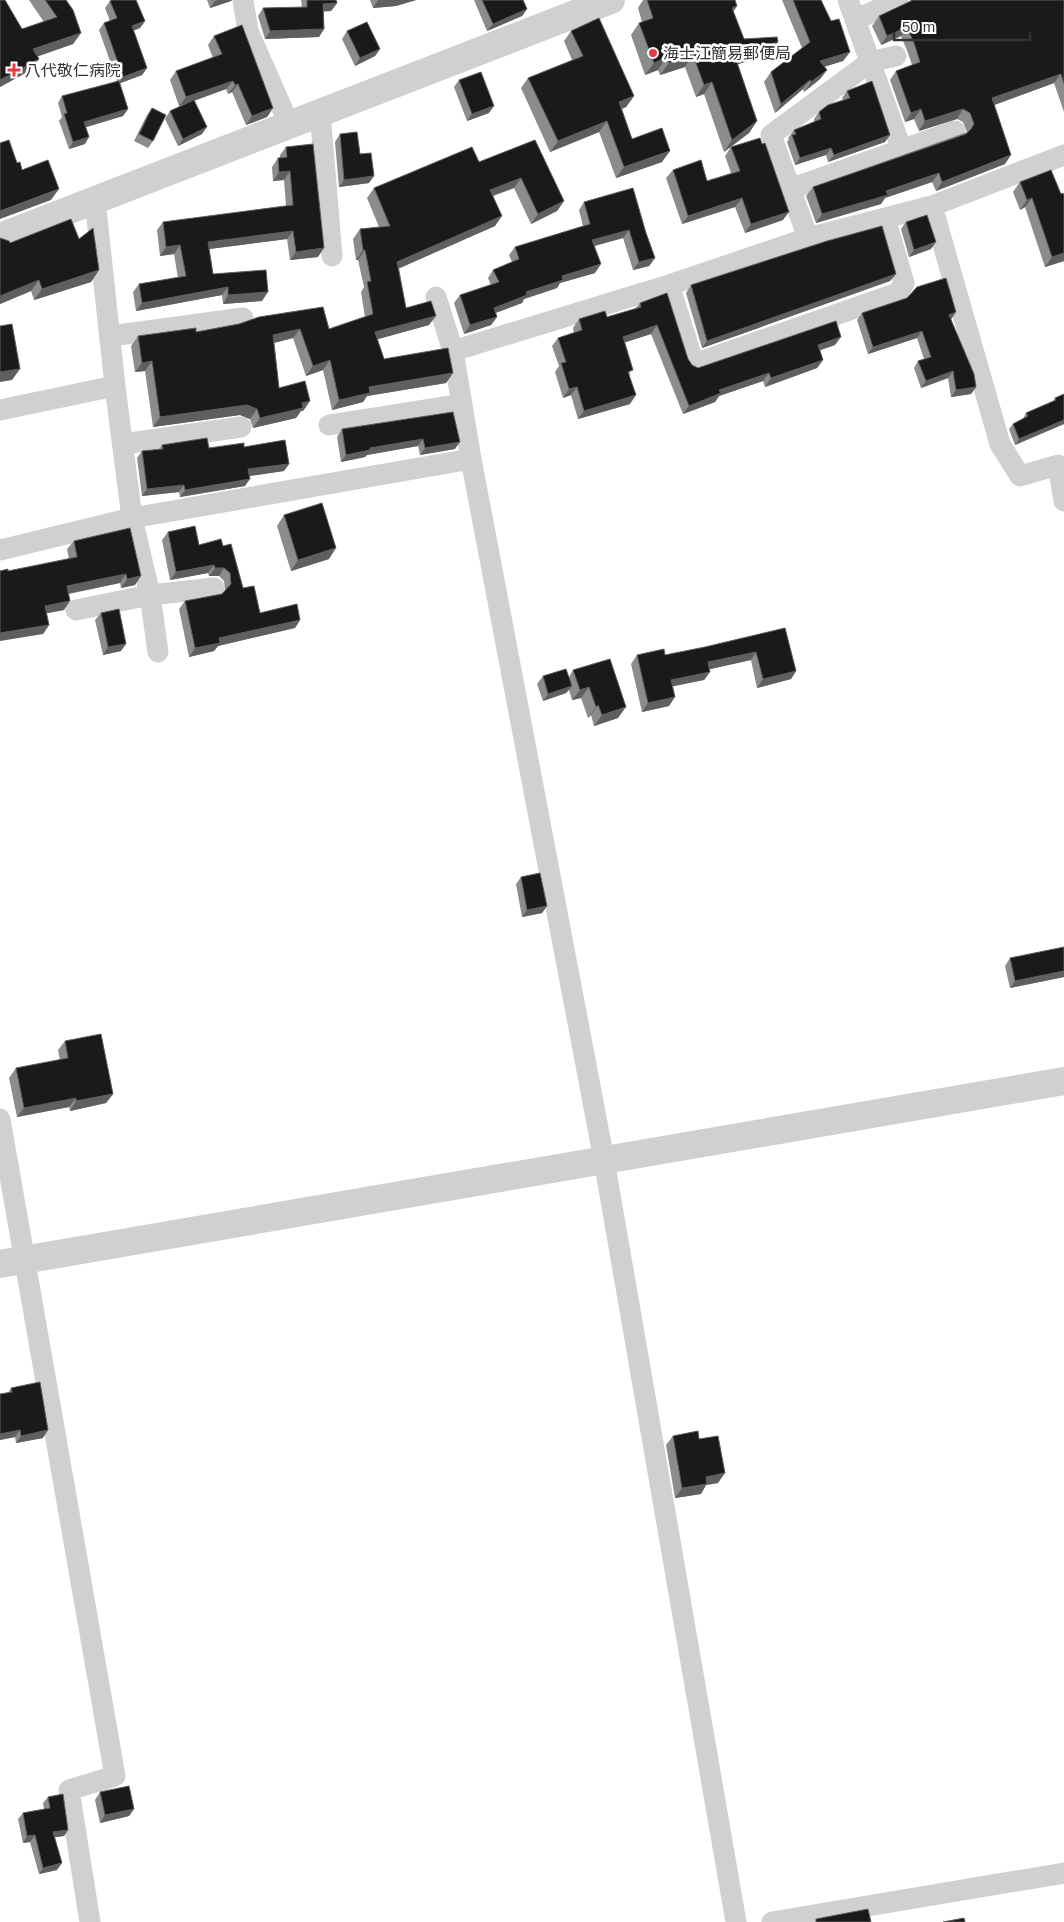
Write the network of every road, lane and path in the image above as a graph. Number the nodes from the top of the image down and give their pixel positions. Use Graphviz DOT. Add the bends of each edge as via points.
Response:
graph roads {
  1 [pos="243,0"];
  2 [pos="611,0"];
  3 [pos="848,0"];
  4 [pos="898,2"];
  5 [pos="856,19"];
  6 [pos="896,56"];
  7 [pos="870,62"];
  8 [pos="320,112"];
  9 [pos="289,124"];
  10 [pos="955,131"];
  11 [pos="901,148"];
  12 [pos="1064,155"];
  13 [pos="790,188"];
  14 [pos="95,200"];
  15 [pos="932,206"];
  16 [pos="885,218"];
  17 [pos="0,237"];
  18 [pos="808,238"];
  19 [pos="332,256"];
  20 [pos="670,285"];
  21 [pos="436,297"];
  22 [pos="242,318"];
  23 [pos="111,336"];
  24 [pos="453,351"];
  25 [pos="115,386"];
  26 [pos="462,404"];
  27 [pos="0,410"];
  28 [pos="329,425"];
  29 [pos="241,427"];
  30 [pos="122,444"];
  31 [pos="471,459"];
  32 [pos="1064,501"];
  33 [pos="132,518"];
  34 [pos="0,550"];
  35 [pos="214,588"];
  36 [pos="150,595"];
  37 [pos="76,610"];
  38 [pos="158,652"];
  39 [pos="1064,1081"];
  40 [pos="0,1119"];
  41 [pos="604,1160"];
  42 [pos="12,1262"];
  43 [pos="1064,1873"];
  44 [pos="782,1921"];
  45 [pos="90,1922"];
  46 [pos="736,1922"];
  1 -- 9 [label="street" via="248,31"];
  2 -- 8 [label="street"];
  3 -- 5 [label="street"];
  4 -- 5 [label="street"];
  5 -- 7 [label="street"];
  6 -- 7 [label="street"];
  7 -- 11 [label="street"];
  7 -- 13 [label="street" via="771,135"];
  8 -- 9 [label="street"];
  8 -- 19 [label="street"];
  9 -- 14 [label="street"];
  10 -- 11 [label="street"];
  11 -- 13 [label="street"];
  12 -- 15 [label="street"];
  13 -- 18 [label="street"];
  14 -- 17 [label="street"];
  14 -- 23 [label="street"];
  15 -- 16 [label="street"];
  15 -- 32 [label="street" via="1000,444 1020,476 1058,465"];
  16 -- 18 [label="street"];
  16 -- 20 [label="street" via="904,283 898,293 694,364"];
  18 -- 20 [label="street"];
  20 -- 24 [label="street"];
  21 -- 24 [label="street"];
  22 -- 23 [label="street"];
  23 -- 25 [label="street"];
  24 -- 26 [label="street"];
  25 -- 27 [label="street"];
  25 -- 30 [label="street"];
  26 -- 28 [label="street"];
  26 -- 31 [label="street"];
  29 -- 30 [label="street"];
  30 -- 33 [label="street"];
  31 -- 33 [label="street"];
  31 -- 41 [label="street"];
  33 -- 34 [label="street"];
  33 -- 36 [label="street"];
  35 -- 36 [label="street"];
  36 -- 37 [label="street"];
  36 -- 38 [label="street"];
  39 -- 41 [label="street"];
  40 -- 42 [label="street"];
  41 -- 42 [label="street"];
  41 -- 46 [label="street"];
  42 -- 45 [label="street" via="115,1776 70,1790"];
  43 -- 44 [label="street"];
}
